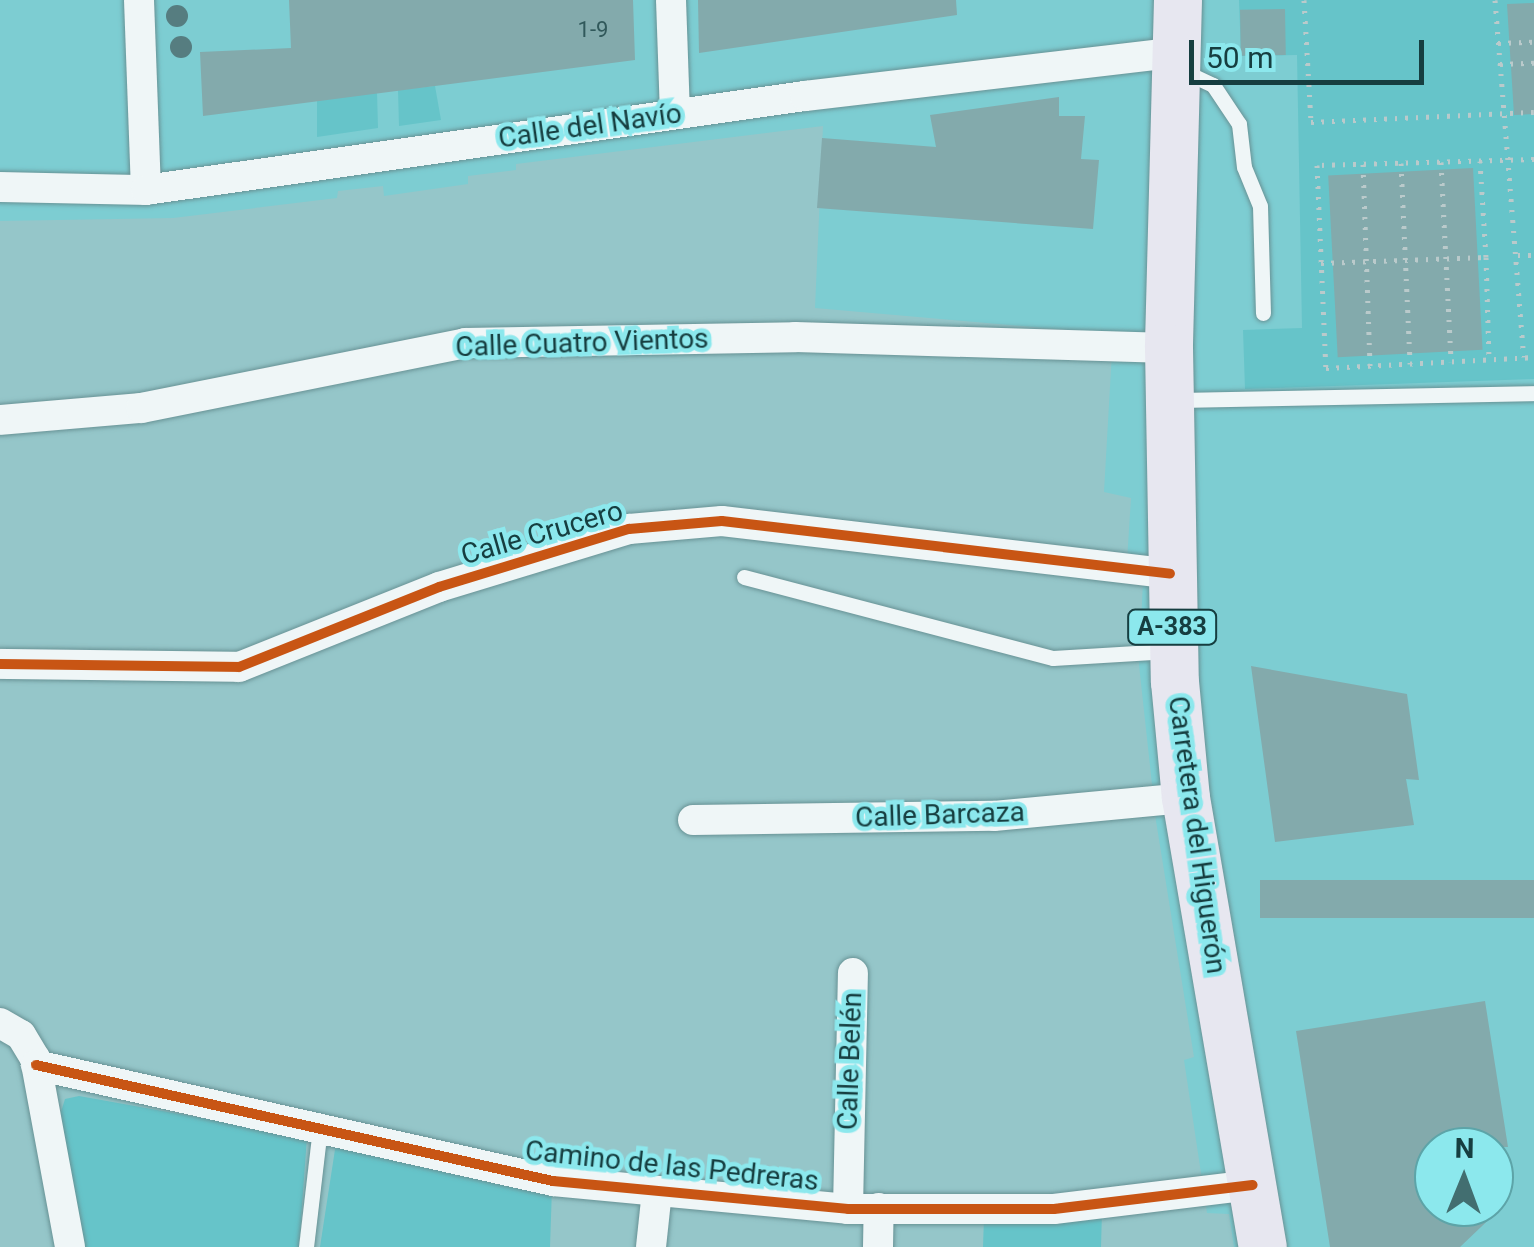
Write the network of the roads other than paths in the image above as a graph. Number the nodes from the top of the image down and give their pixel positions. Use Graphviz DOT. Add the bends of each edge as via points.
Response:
graph roads {
  1 [pos="138,0"];
  2 [pos="672,0"];
  3 [pos="1178,0"];
  4 [pos="1179,61"];
  5 [pos="676,114"];
  6 [pos="0,187"];
  7 [pos="146,190"];
  8 [pos="1262,313"];
  9 [pos="1169,348"];
  10 [pos="1534,393"];
  11 [pos="1169,400"];
  12 [pos="0,420"];
  13 [pos="1170,574"];
  14 [pos="744,577"];
  15 [pos="1173,650"];
  16 [pos="0,664"];
  17 [pos="1186,798"];
  18 [pos="693,820"];
  19 [pos="853,973"];
  20 [pos="0,1023"];
  21 [pos="36,1065"];
  22 [pos="320,1125"];
  23 [pos="1253,1184"];
  24 [pos="657,1191"];
  25 [pos="864,1208"];
  26 [pos="70,1247"];
  27 [pos="306,1247"];
  28 [pos="650,1247"];
  29 [pos="878,1247"];
  30 [pos="1263,1247"];
  1 -- 7 [label="street"];
  2 -- 5 [label="street"];
  3 -- 4 [label="main road, Carretera del Higuerón / A-383"];
  4 -- 5 [label="street, Calle del Navío"];
  4 -- 8 [label="lane" via="1213,85 1239,124 1244,167 1260,206"];
  4 -- 9 [label="main road, Carretera del Higuerón / A-383"];
  5 -- 7 [label="street, Calle del Navío"];
  6 -- 7 [label="street, Calle del Navío"];
  9 -- 11 [label="main road, Carretera del Higuerón / A-383"];
  9 -- 12 [label="street, Calle Cuatro Vientos" via="795,337 464,344 141,408"];
  10 -- 11 [label="lane"];
  11 -- 13 [label="main road, Carretera del Higuerón / A-383"];
  13 -- 15 [label="main road, Carretera del Higuerón / A-383"];
  13 -- 16 [label="street, Calle Crucero" via="722,521 628,529 439,587 239,667"];
  14 -- 15 [label="lane" via="1053,658"];
  15 -- 17 [label="main road, Carretera del Higuerón / A-383"];
  17 -- 18 [label="street, Calle Barcaza" via="994,816"];
  17 -- 23 [label="main road, Carretera del Higuerón / A-383"];
  19 -- 25 [label="street, Calle Belén"];
  20 -- 21 [label="street" via="22,1035"];
  21 -- 22 [label="street, Camino de las Pedreras"];
  21 -- 26 [label="street"];
  22 -- 24 [label="street, Camino de las Pedreras" via="553,1181"];
  22 -- 27 [label="lane"];
  23 -- 25 [label="street, Camino de las Pedreras" via="1054,1208"];
  23 -- 30 [label="main road, Carretera del Higuerón / A-383"];
  24 -- 25 [label="street, Camino de las Pedreras"];
  24 -- 28 [label="street"];
  25 -- 29 [label="street, Calle Belén"];
}
